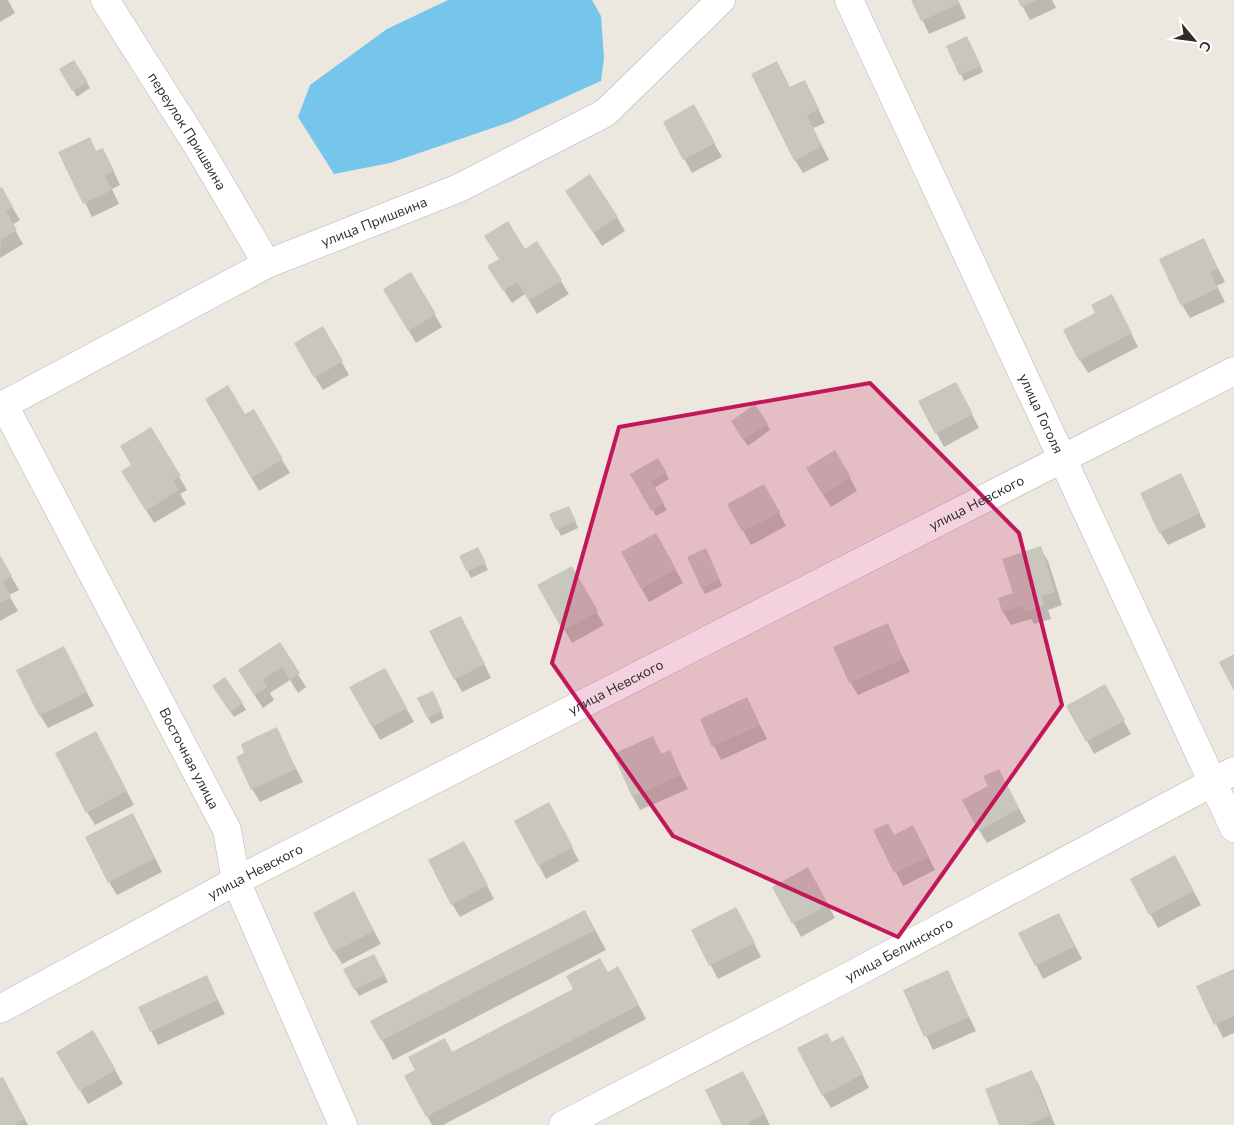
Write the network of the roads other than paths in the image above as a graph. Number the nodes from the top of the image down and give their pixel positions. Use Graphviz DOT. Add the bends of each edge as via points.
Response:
graph roads {
  1 [pos="105,0"];
  2 [pos="721,0"];
  3 [pos="848,0"];
  4 [pos="266,264"];
  5 [pos="1234,372"];
  6 [pos="2,406"];
  7 [pos="1064,460"];
  8 [pos="1223,776"];
  9 [pos="1234,828"];
  10 [pos="236,881"];
  11 [pos="0,1009"];
  12 [pos="343,1125"];
  13 [pos="563,1125"];
  1 -- 4 [label="street, переулок Пришвина" via="199,148"];
  2 -- 4 [label="street, улица Пришвина" via="605,113 459,188"];
  3 -- 7 [label="street, улица Гоголя"];
  4 -- 6 [label="street, улица Пришвина"];
  5 -- 7 [label="street, улица Невского"];
  6 -- 10 [label="street, Восточная улица" via="227,830"];
  7 -- 8 [label="street, улица Гоголя"];
  7 -- 10 [label="street, улица Невского"];
  8 -- 9 [label="street, улица Гоголя"];
  8 -- 13 [label="street, улица Белинского"];
  10 -- 11 [label="street, улица Невского"];
  10 -- 12 [label="street, Восточная улица"];
}
